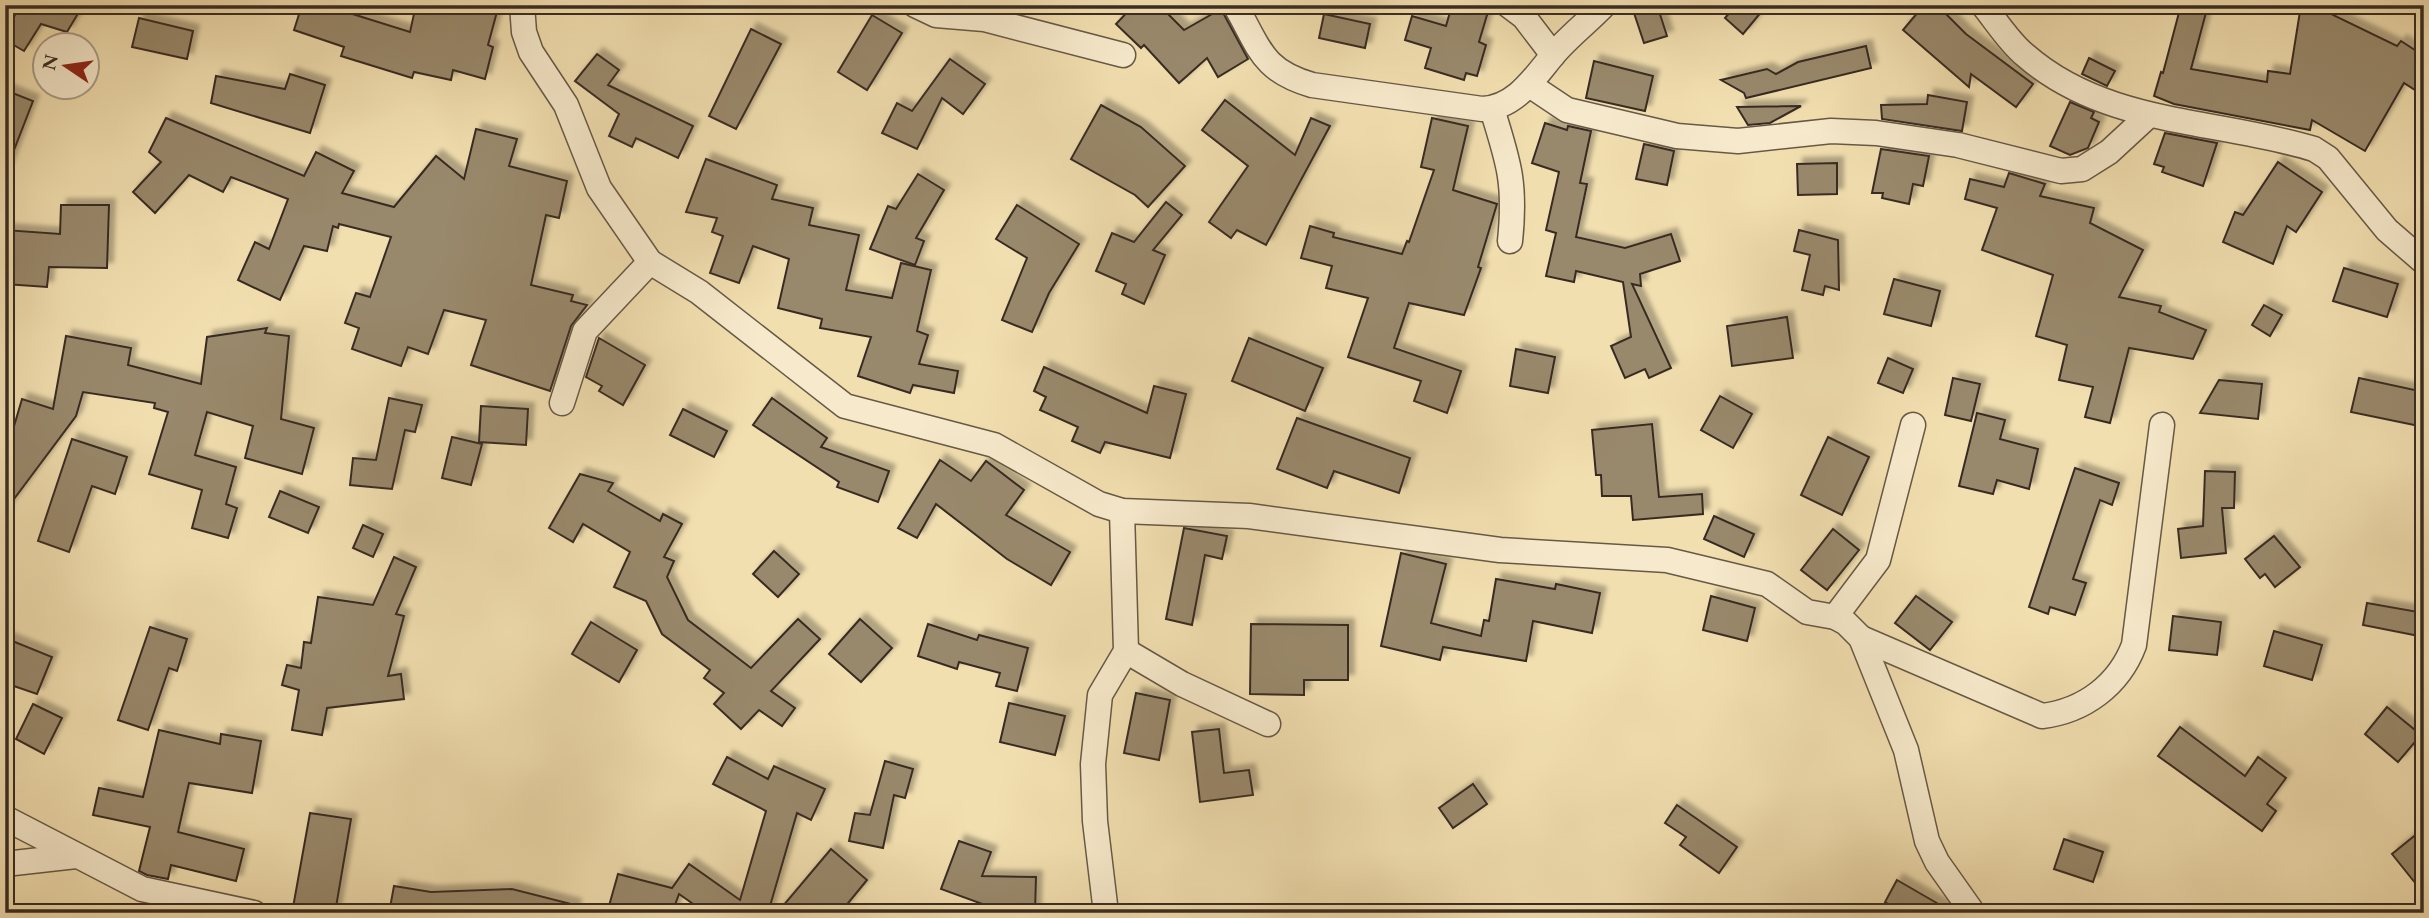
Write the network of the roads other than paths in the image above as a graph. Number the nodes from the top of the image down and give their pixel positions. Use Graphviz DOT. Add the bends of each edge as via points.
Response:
graph roads {
  1 [pos="522,5"];
  2 [pos="915,5"];
  3 [pos="1235,5"];
  4 [pos="1508,5"];
  5 [pos="1604,5"];
  6 [pos="1983,5"];
  7 [pos="1123,55"];
  8 [pos="1553,55"];
  9 [pos="1531,86"];
  10 [pos="1492,109"];
  11 [pos="2148,116"];
  12 [pos="1510,241"];
  13 [pos="2424,261"];
  14 [pos="650,262"];
  15 [pos="562,402"];
  16 [pos="1913,425"];
  17 [pos="2162,425"];
  18 [pos="1122,511"];
  19 [pos="1835,617"];
  20 [pos="1861,638"];
  21 [pos="1126,651"];
  22 [pos="1268,724"];
  23 [pos="5,818"];
  24 [pos="76,856"];
  25 [pos="5,864"];
  26 [pos="254,913"];
  27 [pos="1106,913"];
  28 [pos="1973,913"];
  1 -- 14 [label="street" via="531,52 566,105 599,188"];
  2 -- 7 [label="street" via="936,15 984,19"];
  3 -- 10 [label="street" via="1268,63 1289,78"];
  4 -- 8 [label="street" via="1524,17"];
  5 -- 8 [label="street"];
  6 -- 11 [label="street" via="2023,54 2044,70 2097,98"];
  8 -- 9 [label="street"];
  9 -- 10 [label="street"];
  9 -- 11 [label="street" via="1567,110 1677,136 1738,141 1854,131 1958,145 2061,171 2082,169 2109,152"];
  10 -- 12 [label="street" via="1512,176"];
  11 -- 13 [label="street" via="2314,149 2328,158 2387,229"];
  14 -- 15 [label="street" via="585,331"];
  14 -- 18 [label="street" via="699,292 845,406 994,445 1099,504"];
  16 -- 19 [label="street" via="1878,560"];
  17 -- 20 [label="street" via="2134,646 2117,678 2095,697 2042,716"];
  18 -- 19 [label="street" via="1250,516 1500,550 1667,560 1768,584 1807,612"];
  18 -- 21 [label="street"];
  19 -- 20 [label="street"];
  20 -- 28 [label="street" via="1906,750 1927,841"];
  21 -- 22 [label="street" via="1182,684"];
  21 -- 27 [label="street" via="1100,695 1093,764 1094,821"];
  23 -- 24 [label="street"];
  24 -- 25 [label="street"];
  24 -- 26 [label="street" via="142,888"];
}
